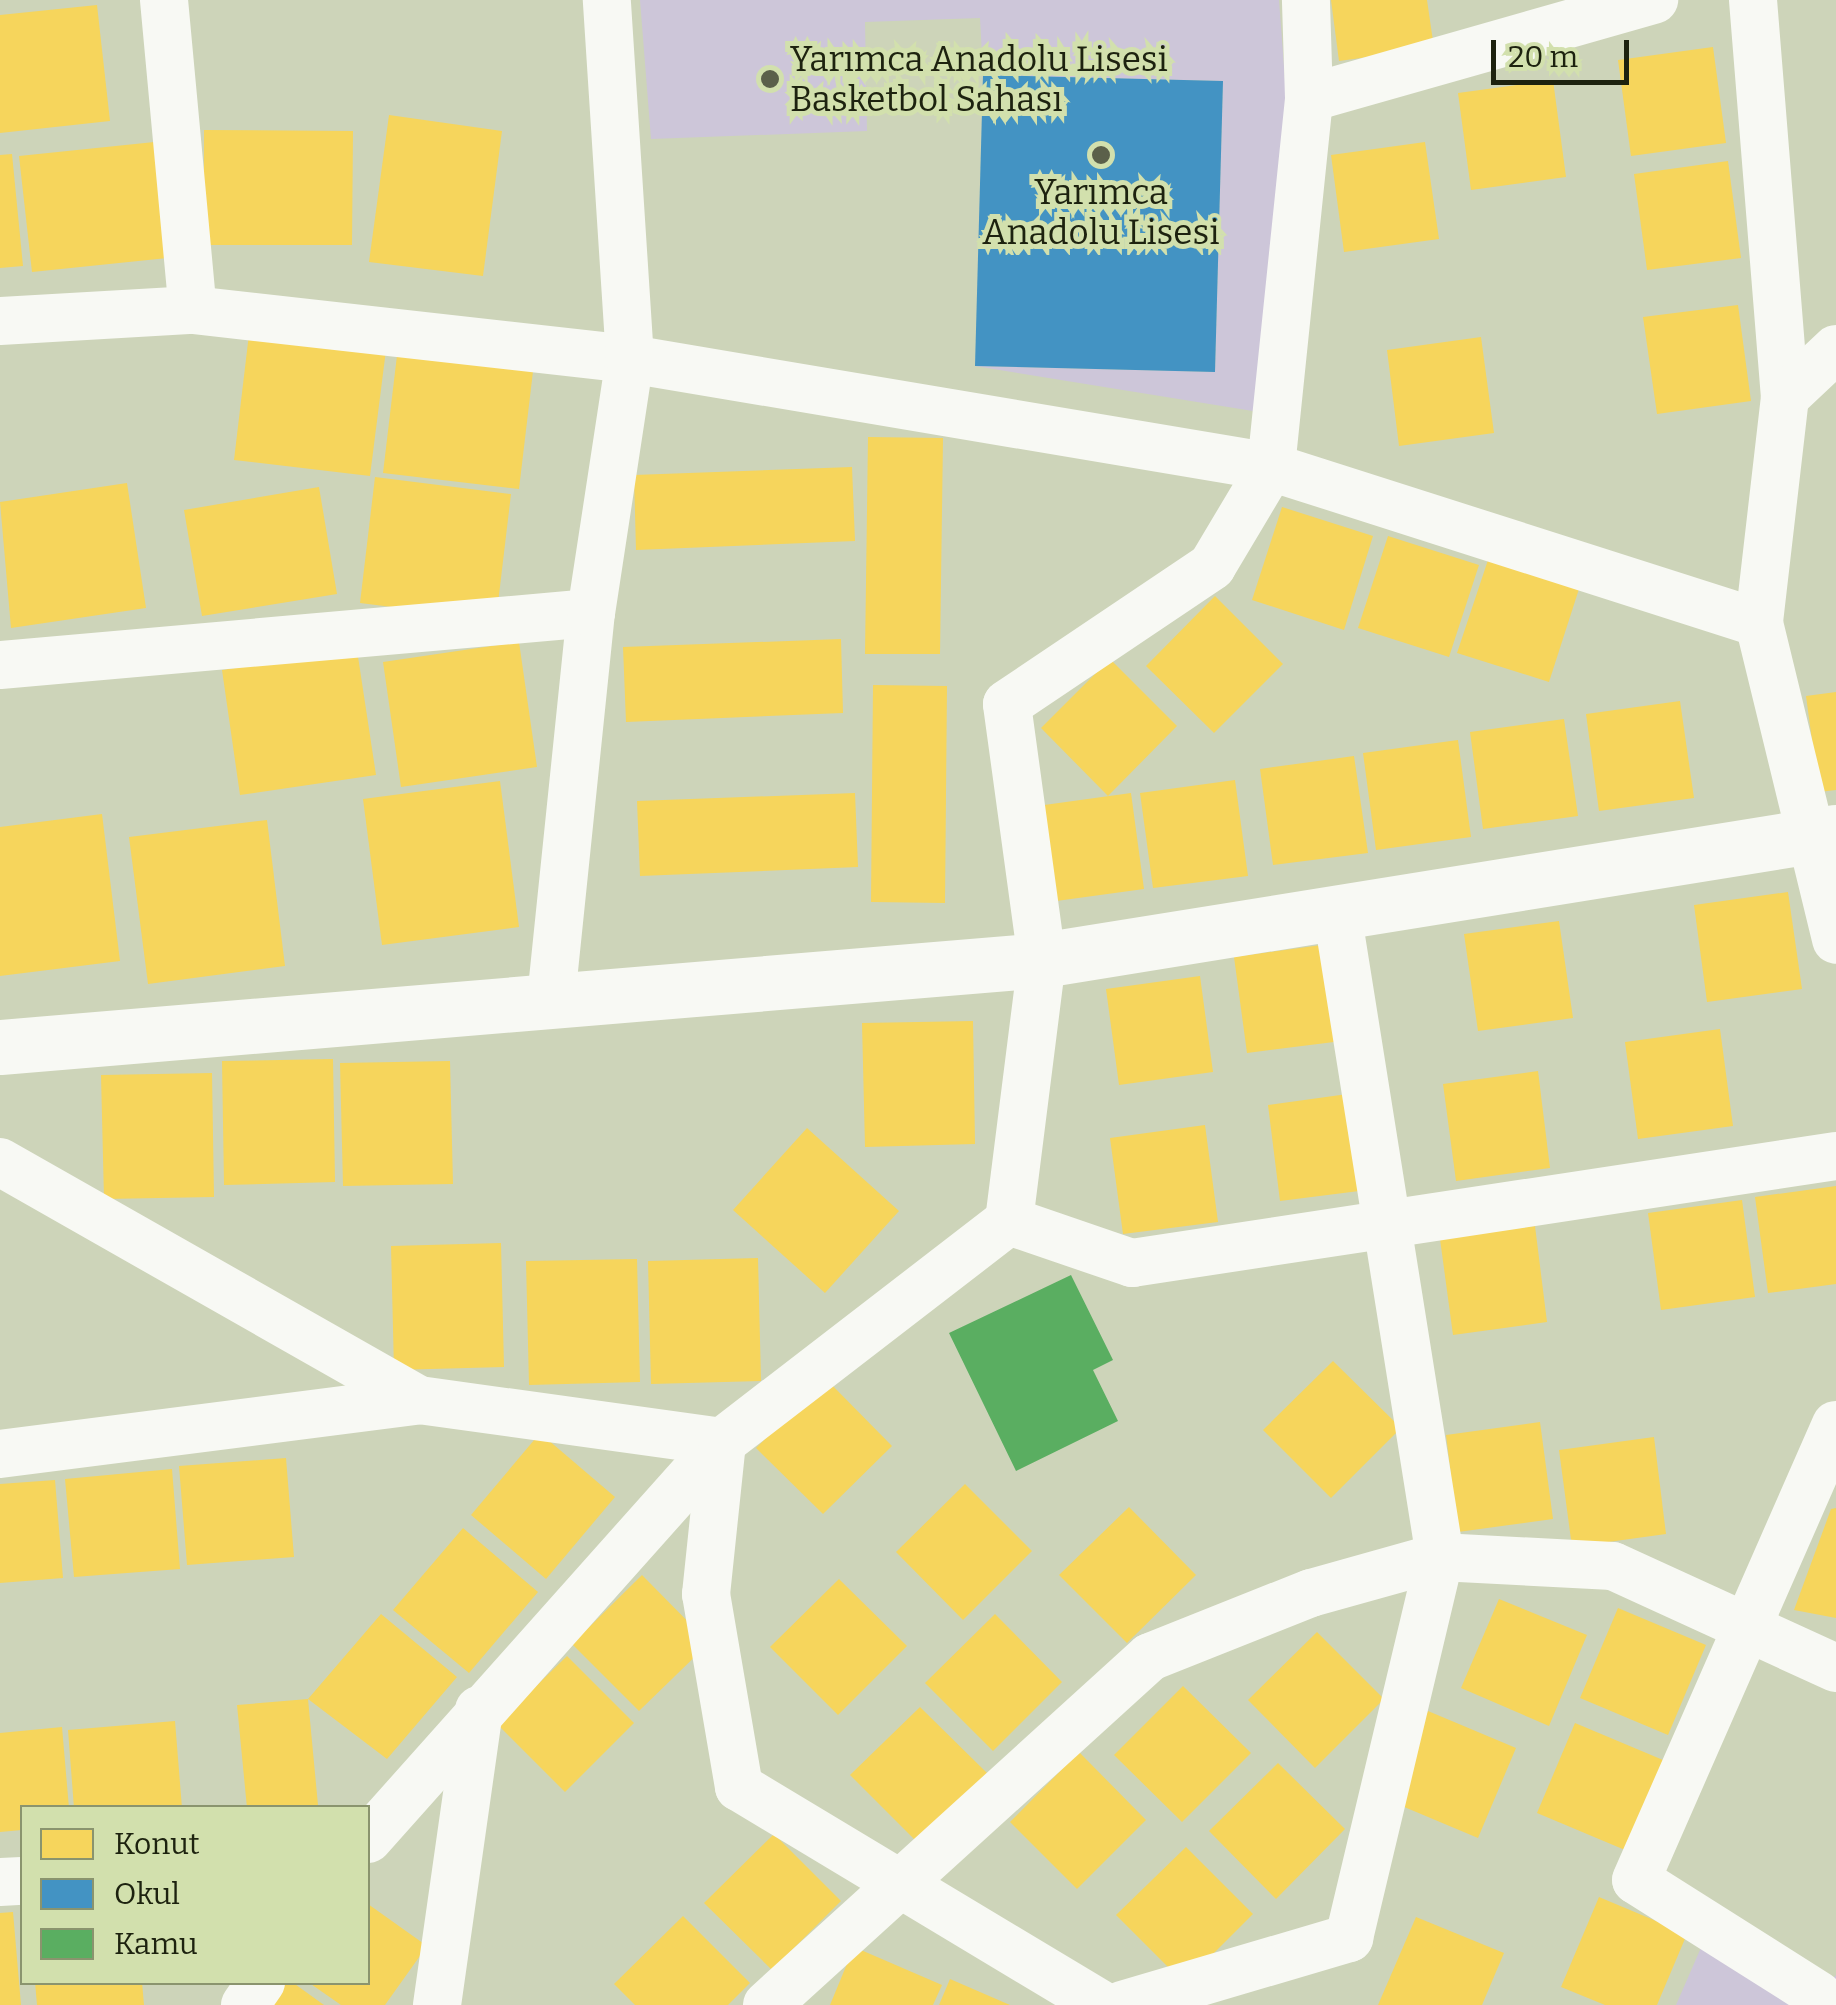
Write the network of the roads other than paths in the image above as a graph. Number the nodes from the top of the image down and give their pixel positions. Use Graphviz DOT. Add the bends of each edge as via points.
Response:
graph roads {
  1 [pos="164,0"];
  2 [pos="607,0"];
  3 [pos="1306,0"];
  4 [pos="1654,0"];
  5 [pos="1752,0"];
  6 [pos="1309,98"];
  7 [pos="193,310"];
  8 [pos="0,321"];
  9 [pos="1836,349"];
  10 [pos="630,360"];
  11 [pos="1785,397"];
  12 [pos="1271,467"];
  13 [pos="591,613"];
  14 [pos="1760,623"];
  15 [pos="0,665"];
  16 [pos="1823,834"];
  17 [pos="1337,912"];
  18 [pos="1836,940"];
  19 [pos="1042,960"];
  20 [pos="551,998"];
  21 [pos="0,1047"];
  22 [pos="1836,1156"];
  23 [pos="0,1162"];
  24 [pos="1009,1222"];
  25 [pos="1390,1222"];
  26 [pos="420,1400"];
  27 [pos="1836,1425"];
  28 [pos="722,1442"];
  29 [pos="0,1454"];
  30 [pos="1440,1557"];
  31 [pos="1752,1627"];
  32 [pos="1836,1668"];
  33 [pos="479,1710"];
  34 [pos="370,1837"];
  35 [pos="904,1883"];
  36 [pos="1824,1992"];
  37 [pos="438,2005"];
  38 [pos="767,2005"];
  39 [pos="1102,2005"];
  40 [pos="1122,2005"];
  1 -- 7 [label="street"];
  2 -- 10 [label="street"];
  3 -- 6 [label="street"];
  4 -- 6 [label="street"];
  5 -- 11 [label="street"];
  6 -- 12 [label="street"];
  7 -- 8 [label="street"];
  7 -- 10 [label="street"];
  9 -- 11 [label="street"];
  10 -- 12 [label="street"];
  10 -- 13 [label="street"];
  11 -- 14 [label="street"];
  12 -- 14 [label="street"];
  12 -- 19 [label="street" via="1212,566 1007,704"];
  13 -- 15 [label="street"];
  13 -- 20 [label="street"];
  14 -- 16 [label="street"];
  16 -- 17 [label="main road"];
  16 -- 18 [label="street"];
  17 -- 19 [label="main road"];
  17 -- 25 [label="street"];
  19 -- 20 [label="main road"];
  19 -- 24 [label="street"];
  20 -- 21 [label="main road"];
  22 -- 25 [label="street"];
  23 -- 26 [label="street"];
  24 -- 25 [label="street" via="1132,1262"];
  24 -- 28 [label="street"];
  25 -- 30 [label="street"];
  26 -- 28 [label="street"];
  26 -- 29 [label="street"];
  27 -- 31 [label="street"];
  28 -- 33 [label="street"];
  28 -- 35 [label="street" via="706,1594 740,1787"];
  30 -- 31 [label="street" via="1613,1566"];
  30 -- 35 [label="street" via="1310,1594 1150,1657"];
  30 -- 40 [label="street" via="1349,1938"];
  31 -- 32 [label="street"];
  31 -- 36 [label="street" via="1636,1880"];
  33 -- 34 [label="street"];
  33 -- 37 [label="street"];
  35 -- 38 [label="street"];
  35 -- 39 [label="street"];
}
